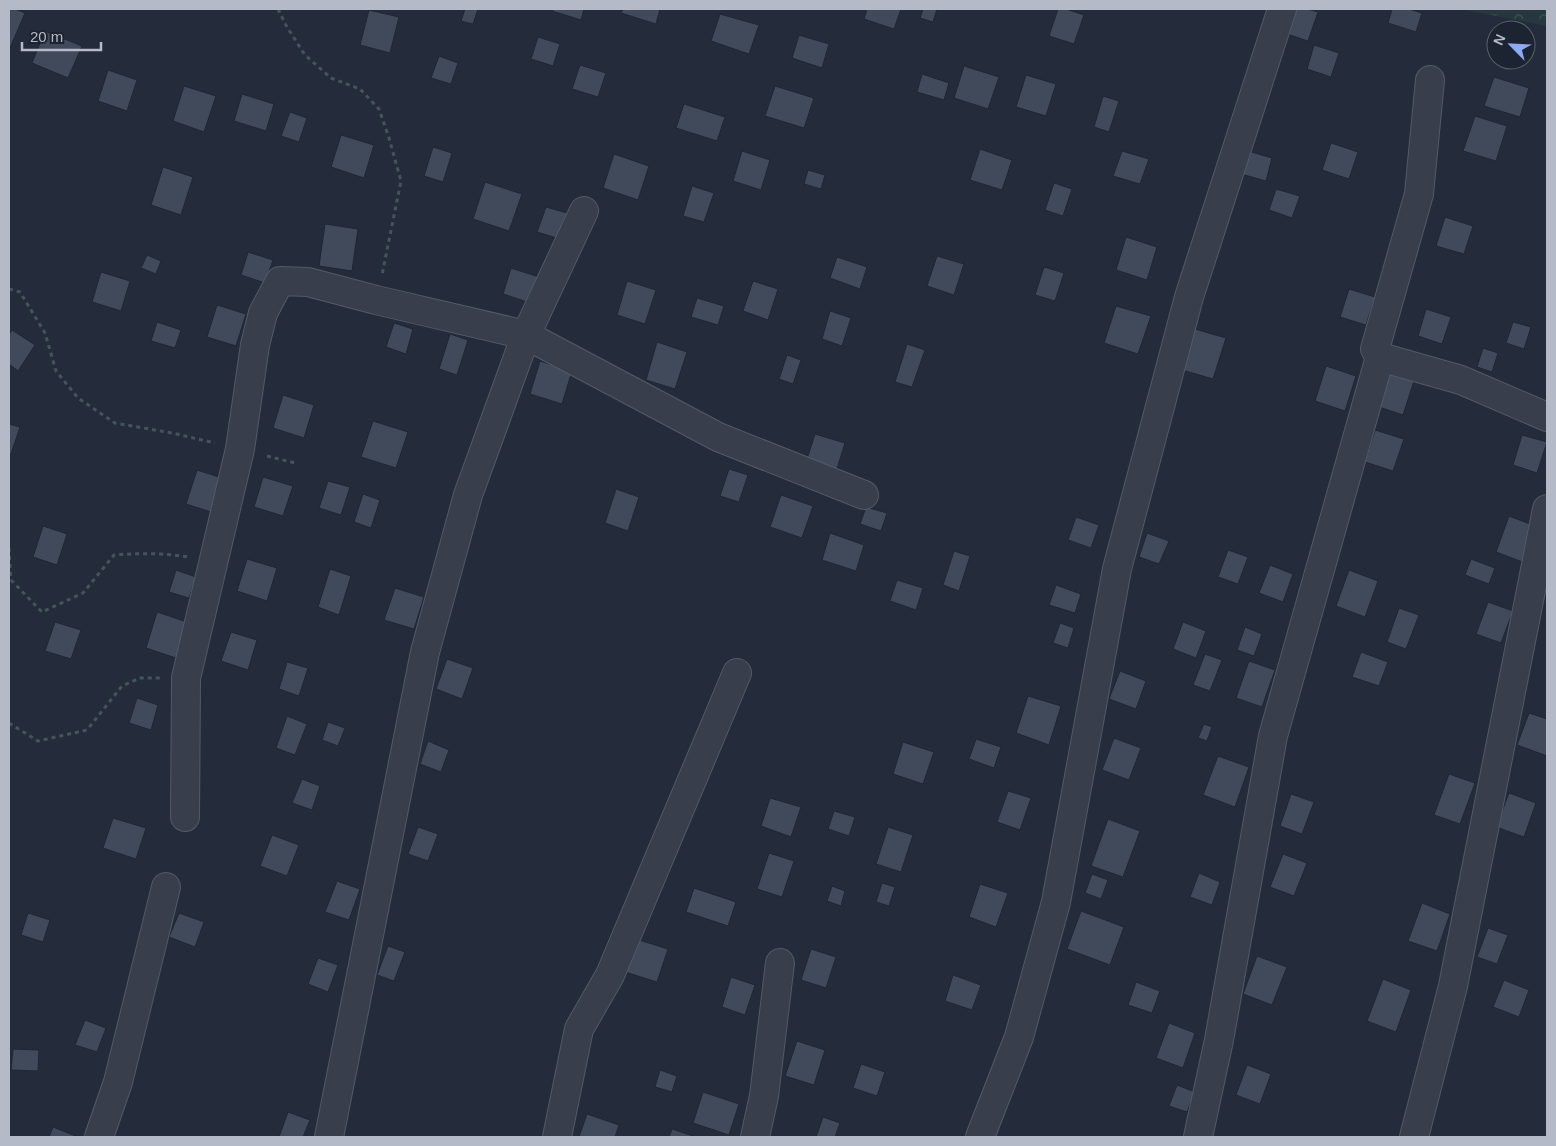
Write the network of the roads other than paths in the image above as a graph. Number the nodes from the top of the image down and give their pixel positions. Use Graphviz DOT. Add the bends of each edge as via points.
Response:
graph roads {
  1 [pos="1282,9"];
  2 [pos="1430,80"];
  3 [pos="584,211"];
  4 [pos="526,336"];
  5 [pos="1380,357"];
  6 [pos="1547,417"];
  7 [pos="864,495"];
  8 [pos="1547,509"];
  9 [pos="737,673"];
  10 [pos="185,816"];
  11 [pos="166,887"];
  12 [pos="780,963"];
  13 [pos="99,1137"];
  14 [pos="329,1137"];
  15 [pos="557,1137"];
  16 [pos="754,1137"];
  17 [pos="980,1137"];
  18 [pos="1198,1137"];
  19 [pos="1414,1137"];
  1 -- 17 [label="street" via="1189,297 1118,569 1056,902 1019,1036"];
  2 -- 5 [label="street" via="1419,194 1375,349"];
  3 -- 4 [label="street"];
  4 -- 7 [label="street" via="718,437"];
  4 -- 10 [label="street" via="308,282 280,280 263,313 255,345 240,449 186,678"];
  4 -- 14 [label="street" via="468,495 425,652"];
  5 -- 6 [label="street" via="1461,380"];
  5 -- 18 [label="street" via="1273,736 1219,1040"];
  8 -- 19 [label="street" via="1453,986"];
  9 -- 15 [label="street" via="610,975 579,1028"];
  11 -- 13 [label="street" via="118,1082"];
  12 -- 16 [label="street" via="764,1096"];
}
